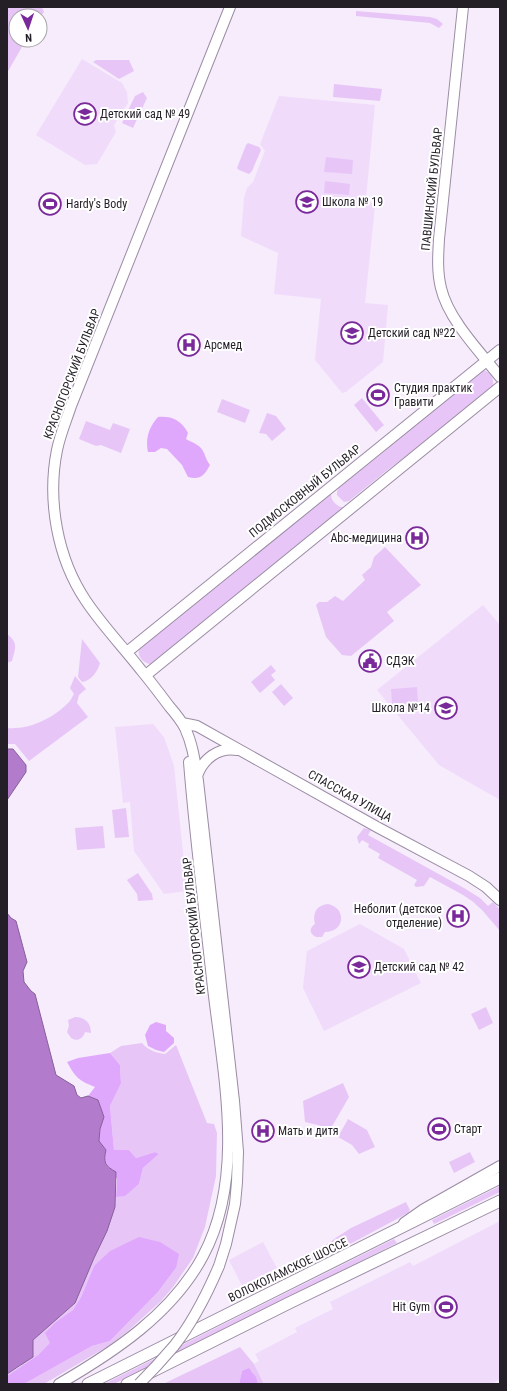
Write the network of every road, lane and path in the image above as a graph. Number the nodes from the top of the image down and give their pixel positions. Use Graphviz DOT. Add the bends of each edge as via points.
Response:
graph roads {
  1 [pos="230,7"];
  2 [pos="463,7"];
  3 [pos="500,350"];
  4 [pos="487,361"];
  5 [pos="500,377"];
  6 [pos="500,387"];
  7 [pos="127,652"];
  8 [pos="146,676"];
  9 [pos="185,728"];
  10 [pos="238,750"];
  11 [pos="197,777"];
  12 [pos="500,900"];
  13 [pos="500,1166"];
  14 [pos="500,1178"];
  15 [pos="500,1201"];
  16 [pos="394,1232"];
  17 [pos="59,1384"];
  18 [pos="88,1384"];
  19 [pos="127,1384"];
  20 [pos="139,1384"];
  1 -- 7 [label="main road, КРАСНОГОРСКИЙ БУЛЬВАР" via="71,406 54,467 53,505 57,529 75,582 99,618"];
  2 -- 4 [label="main road, ПАВШИНСКИЙ БУЛЬВАР" via="438,267 441,289 449,310"];
  3 -- 4 [label="main road, ПОДМОСКОВНЫЙ БУЛЬВАР"];
  4 -- 5 [label="main road, ПАВШИНСКИЙ БУЛЬВАР"];
  4 -- 7 [label="main road, ПОДМОСКОВНЫЙ БУЛЬВАР"];
  6 -- 8 [label="main road"];
  7 -- 8 [label="main road, КРАСНОГОРСКИЙ БУЛЬВАР"];
  8 -- 9 [label="main road, КРАСНОГОРСКИЙ БУЛЬВАР"];
  9 -- 10 [label="main road, СПАССКАЯ УЛИЦА" via="197,726"];
  9 -- 11 [label="main road, КРАСНОГОРСКИЙ БУЛЬВАР"];
  9 -- 17 [label="main road, КРАСНОГОРСКИЙ БУЛЬВАР" via="223,1068 227,1117 227,1174 224,1198 211,1238 199,1262 177,1294 127,1340"];
  10 -- 11 [label="main road" via="224,749 216,752 202,765"];
  10 -- 12 [label="main road, СПАССКАЯ УЛИЦА" via="469,876"];
  11 -- 20 [label="main road, КРАСНОГОРСКИЙ БУЛЬВАР, bridge" via="230,1067 238,1152 237,1182 232,1223 219,1266 200,1307 174,1346"];
  13 -- 16 [label="main road" via="415,1214"];
  14 -- 16 [label="main road, ВОЛОКОЛАМСКОЕ ШОССЕ"];
  15 -- 19 [label="main road"];
  16 -- 18 [label="main road, ВОЛОКОЛАМСКОЕ ШОССЕ"];
}
